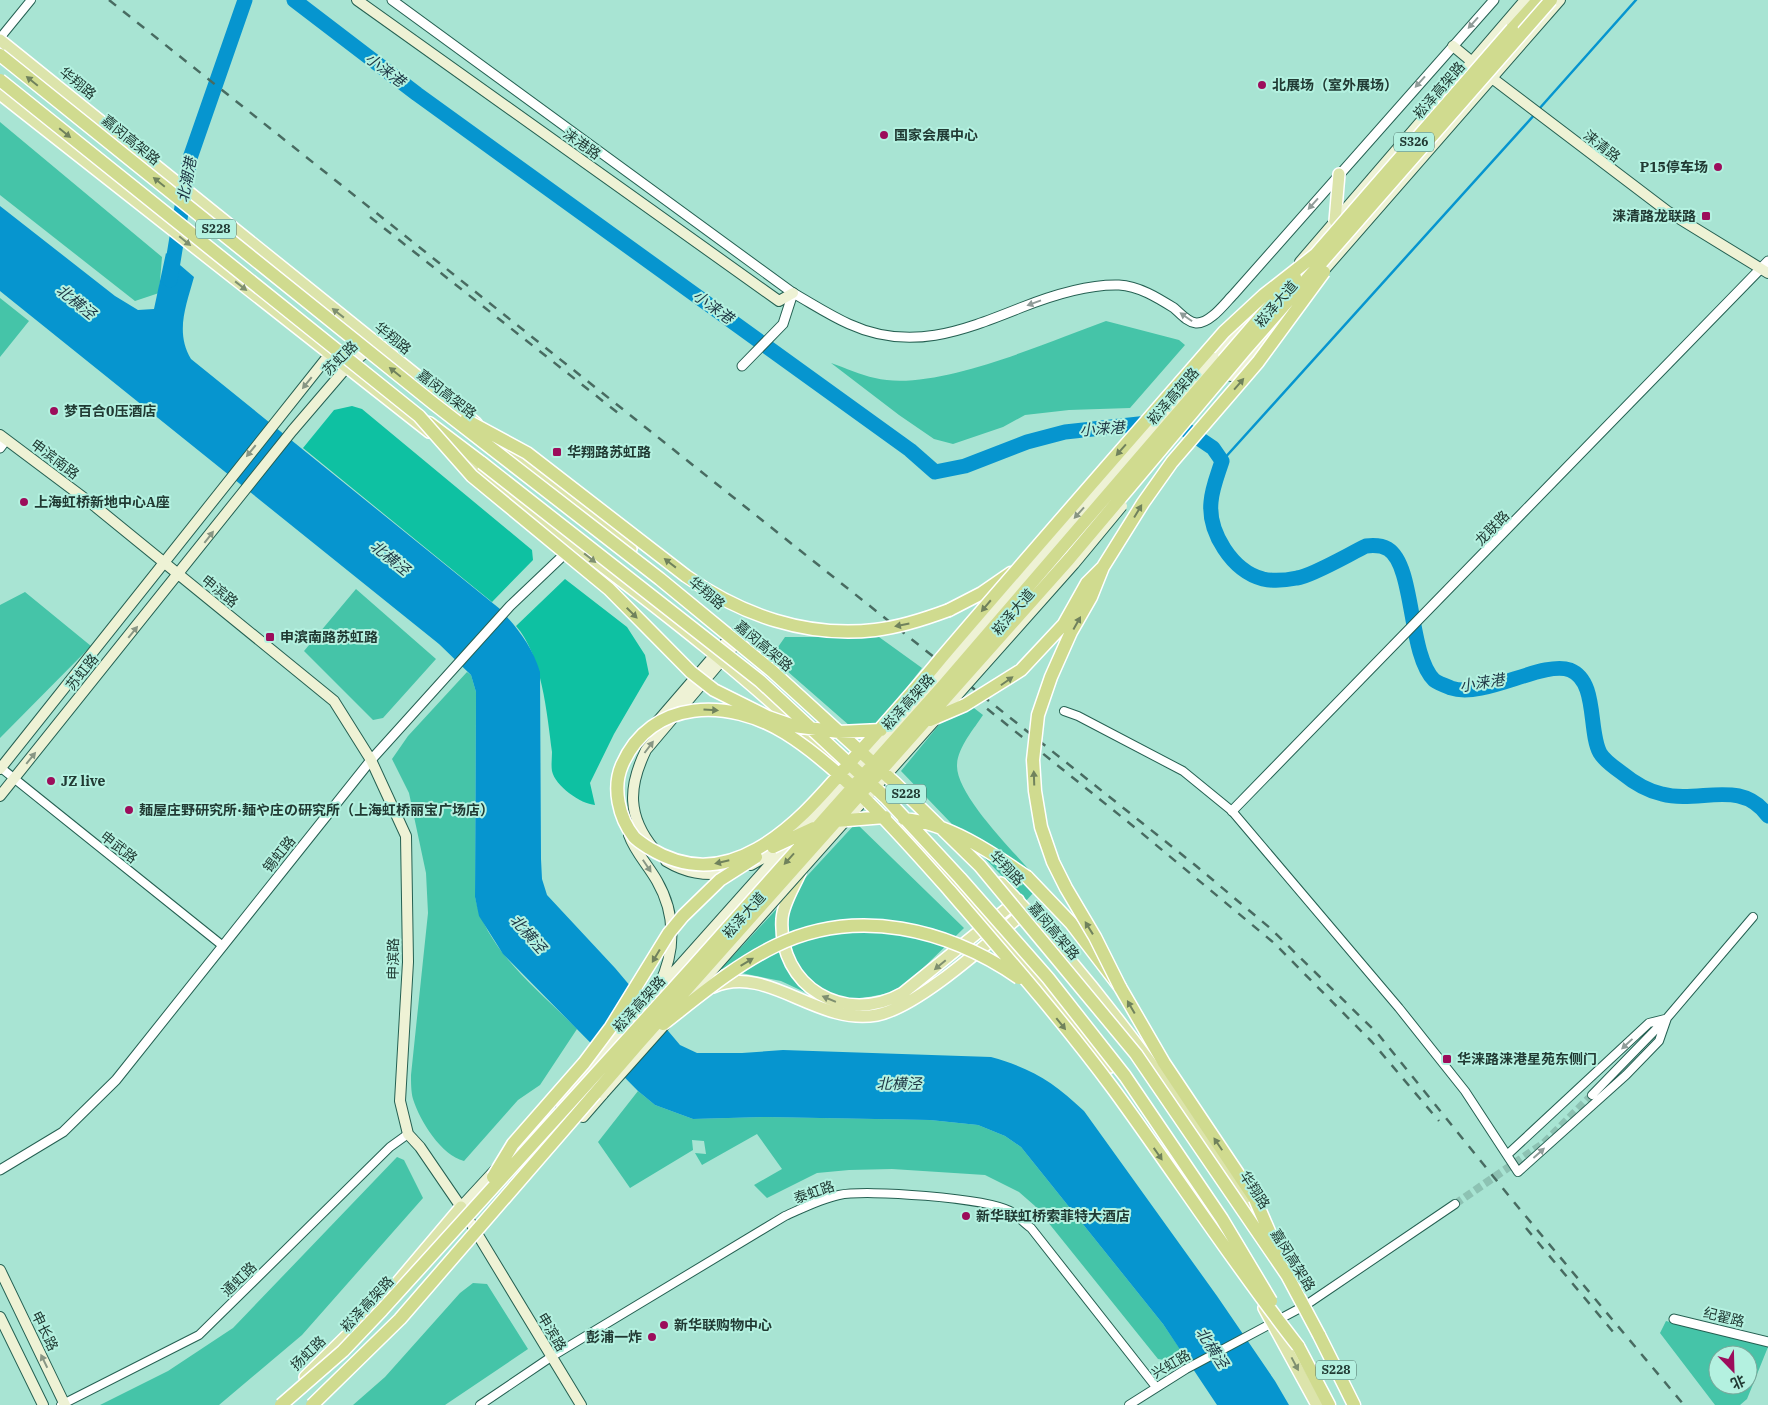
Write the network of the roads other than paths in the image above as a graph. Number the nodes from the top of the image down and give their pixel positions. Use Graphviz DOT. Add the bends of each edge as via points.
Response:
graph roads {
  1 [pos="31,0"];
  2 [pos="357,0"];
  3 [pos="392,0"];
  4 [pos="1494,0"];
  5 [pos="1525,0"];
  6 [pos="1530,0"];
  7 [pos="1538,0"];
  8 [pos="1550,0"];
  9 [pos="1560,0"];
  10 [pos="1512,29"];
  11 [pos="0,39"];
  12 [pos="1453,46"];
  13 [pos="0,55"];
  14 [pos="1473,62"];
  15 [pos="1492,78"];
  16 [pos="0,80"];
  17 [pos="0,94"];
  18 [pos="1408,163"];
  19 [pos="1340,174"];
  20 [pos="1335,221"];
  21 [pos="1315,255"];
  22 [pos="1766,267"];
  23 [pos="793,292"];
  24 [pos="376,344"];
  25 [pos="329,355"];
  26 [pos="742,366"];
  27 [pos="346,368"];
  28 [pos="433,402"];
  29 [pos="419,416"];
  30 [pos="2,441"];
  31 [pos="574,546"];
  32 [pos="163,562"];
  33 [pos="1103,567"];
  34 [pos="1017,569"];
  35 [pos="178,575"];
  36 [pos="736,637"];
  37 [pos="718,658"];
  38 [pos="1064,711"];
  39 [pos="371,760"];
  40 [pos="0,768"];
  41 [pos="14,779"];
  42 [pos="0,796"];
  43 [pos="1232,811"];
  44 [pos="789,843"];
  45 [pos="800,873"];
  46 [pos="1018,900"];
  47 [pos="1026,910"];
  48 [pos="1753,917"];
  49 [pos="991,922"];
  50 [pos="1000,933"];
  51 [pos="223,946"];
  52 [pos="1030,986"];
  53 [pos="1120,987"];
  54 [pos="688,998"];
  55 [pos="652,999"];
  56 [pos="1667,1018"];
  57 [pos="638,1044"];
  58 [pos="1592,1095"];
  59 [pos="408,1134"];
  60 [pos="1507,1155"];
  61 [pos="0,1170"];
  62 [pos="479,1200"];
  63 [pos="1455,1204"];
  64 [pos="461,1207"];
  65 [pos="478,1236"];
  66 [pos="0,1270"];
  67 [pos="1287,1275"];
  68 [pos="1306,1305"];
  69 [pos="0,1317"];
  70 [pos="1674,1319"];
  71 [pos="1272,1323"];
  72 [pos="1768,1342"];
  73 [pos="1298,1346"];
  74 [pos="550,1357"];
  75 [pos="330,1387"];
  76 [pos="1156,1387"];
  77 [pos="64,1404"];
  78 [pos="43,1405"];
  79 [pos="274,1405"];
  80 [pos="281,1405"];
  81 [pos="306,1405"];
  82 [pos="312,1405"];
  83 [pos="480,1405"];
  84 [pos="581,1405"];
  85 [pos="1128,1405"];
  86 [pos="1317,1405"];
  87 [pos="1329,1405"];
  88 [pos="1354,1405"];
  89 [pos="1360,1405"];
  1 -- 11 [label="street"];
  2 -- 23 [label="main road, 涞港路" via="779,301"];
  3 -- 23 [label="street"];
  4 -- 12 [label="street, one-way"];
  5 -- 14 [label="main road, 崧泽大道"];
  6 -- 10 [label="highway"];
  7 -- 10 [label="highway, 崧泽高架路 / S326"];
  8 -- 18 [label="highway, 崧泽高架路 / S326, bridge"];
  9 -- 15 [label="main road, 崧泽大道"];
  10 -- 21 [label="highway, 崧泽高架路 / S326, bridge"];
  24 -- 11 [label="main road, 华翔路, one-way"];
  12 -- 14 [label="main road, 涞清路"];
  12 -- 19 [label="street, one-way"];
  28 -- 13 [label="highway, 嘉闵高架路 / S228, one-way, bridge"];
  14 -- 15 [label="main road, 涞清路"];
  14 -- 20 [label="main road, 崧泽大道"];
  15 -- 22 [label="main road, 涞清路" via="1667,211"];
  15 -- 45 [label="main road, 崧泽大道, bridge" via="1231,376 1074,564"];
  16 -- 29 [label="highway, S228, one-way, bridge"];
  17 -- 25 [label="main road, one-way"];
  33 -- 18 [label="highway, one-way, bridge" via="1172,462 1258,362"];
  18 -- 57 [label="highway, 崧泽高架路, bridge" via="1038,594"];
  19 -- 20 [label="main road"];
  19 -- 23 [label="street, one-way" via="1216,312 1196,323 1140,289 1119,285 1061,294 958,331 929,338 894,338 848,324"];
  20 -- 44 [label="main road, 崧泽大道, one-way, bridge" via="936,680"];
  21 -- 34 [label="highway, one-way, bridge" via="1224,332"];
  21 -- 62 [label="highway, 崧泽高架路, one-way, bridge" via="942,687 691,969"];
  22 -- 43 [label="street, 龙联路"];
  23 -- 26 [label="street" via="783,324"];
  24 -- 25 [label="main road, 苏虹路"];
  24 -- 27 [label="main road, 苏虹路"];
  24 -- 36 [label="main road, 华翔路" via="559,489"];
  25 -- 27 [label="main road"];
  25 -- 32 [label="main road, 苏虹路, one-way"];
  27 -- 31 [label="main road"];
  35 -- 27 [label="main road, 苏虹路, one-way"];
  34 -- 28 [label="highway, one-way, bridge" via="982,593 914,623 875,630 837,630 771,621 710,593 527,454"];
  28 -- 67 [label="highway, 嘉闵高架路 / S228, bridge" via="772,671 980,866 1136,1054"];
  29 -- 33 [label="highway, one-way, bridge" via="472,476 609,589 691,672 714,690 794,726 871,732 909,727 965,705 1021,670 1064,624 1087,583"];
  29 -- 73 [label="highway, S228, bridge" via="760,681 885,797 1048,978 1125,1076 1222,1219"];
  30 -- 32 [label="main road, 申滨南路" via="96,507"];
  31 -- 37 [label="main road, one-way"];
  31 -- 39 [label="street, 锡虹路" via="510,606"];
  32 -- 35 [label="main road, 申滨路"];
  32 -- 40 [label="main road, 苏虹路"];
  53 -- 33 [label="highway, one-way, bridge" via="1053,862 1041,827 1033,760 1038,715 1051,677"];
  34 -- 52 [label="highway, one-way, bridge" via="920,683 881,728 874,735 842,772 835,780 809,809 757,849 734,860 685,865 636,840 624,820 617,795 619,771 632,746 647,728 670,715 697,709 726,711 752,717 774,727 804,746 834,771 840,777 872,807 924,861"];
  35 -- 39 [label="main road, 申滨路" via="334,700"];
  41 -- 35 [label="main road, 苏虹路, one-way"];
  36 -- 37 [label="main road"];
  36 -- 46 [label="main road, 华翔路" via="898,779"];
  44 -- 37 [label="main road, one-way, bridge" via="738,872 711,876 692,873 661,858 646,840 637,821 632,791 636,771 646,750"];
  37 -- 49 [label="main road" via="814,741"];
  37 -- 55 [label="main road, one-way, bridge" via="638,745 622,775 621,805 631,840 657,881 672,921 667,969"];
  38 -- 43 [label="street" via="1183,771"];
  39 -- 51 [label="street, 锡虹路"];
  39 -- 59 [label="main road, 申滨路" via="406,836 408,962 400,1100"];
  40 -- 41 [label="street, 申武路"];
  41 -- 42 [label="main road, 苏虹路"];
  41 -- 51 [label="street, 申武路"];
  43 -- 60 [label="street" via="1399,1008 1464,1091"];
  44 -- 55 [label="main road, 崧泽大道"];
  49 -- 45 [label="main road, one-way, bridge" via="890,1000 856,1006 839,1003 808,985 787,956 782,917"];
  45 -- 54 [label="main road, 崧泽大道, bridge"];
  46 -- 47 [label="main road, 华翔路"];
  46 -- 49 [label="main road"];
  47 -- 50 [label="main road"];
  47 -- 68 [label="main road, 华翔路" via="1070,959 1159,1075 1247,1205"];
  48 -- 56 [label="street"];
  49 -- 50 [label="main road"];
  50 -- 54 [label="main road, bridge" via="920,995 896,1009 864,1016 828,1011 750,982 718,985"];
  50 -- 71 [label="main road" via="1127,1088 1217,1224"];
  51 -- 61 [label="street, 锡虹路" via="110,1086 64,1132"];
  57 -- 52 [label="highway, one-way, bridge" via="752,959 777,945 846,927 900,928 954,942 998,964"];
  52 -- 73 [label="highway, one-way, bridge" via="1112,1087 1251,1286"];
  53 -- 62 [label="highway, one-way, bridge" via="1052,901 1006,862 938,825 886,817 833,821 781,842 720,880 694,904 669,933 631,997 589,1056 513,1144"];
  67 -- 53 [label="highway, one-way, bridge" via="1255,1199 1164,1063"];
  54 -- 65 [label="main road, 崧泽大道, bridge"];
  55 -- 64 [label="main road, 崧泽大道"];
  56 -- 58 [label="street"];
  56 -- 60 [label="street, one-way" via="1650,1024"];
  60 -- 56 [label="street, one-way" via="1518,1172 1659,1041"];
  57 -- 75 [label="highway, 崧泽高架路, bridge" via="400,1319"];
  59 -- 64 [label="main road, 申滨路"];
  59 -- 77 [label="street, 通虹路" via="390,1147 199,1335"];
  62 -- 80 [label="highway, 崧泽高架路, bridge" via="343,1351"];
  63 -- 68 [label="street, 兴虹路"];
  64 -- 65 [label="main road, 申滨路"];
  64 -- 79 [label="main road, 扬虹路" via="380,1303"];
  65 -- 74 [label="main road, 申滨路"];
  65 -- 82 [label="main road" via="375,1346"];
  77 -- 66 [label="main road, 申长路, one-way"];
  67 -- 88 [label="highway, 嘉闵高架路 / S228, bridge"];
  68 -- 71 [label="street, 兴虹路"];
  68 -- 89 [label="main road, 华翔路"];
  69 -- 78 [label="main road"];
  70 -- 72 [label="street, 纪翟路"];
  71 -- 76 [label="street, 兴虹路"];
  71 -- 86 [label="main road, one-way"];
  73 -- 87 [label="highway, S228"];
  74 -- 76 [label="street, 泰虹路" via="785,1216 840,1195 867,1193 964,1200 1010,1211 1031,1228"];
  74 -- 83 [label="street, 泰虹路"];
  74 -- 84 [label="main road, 申滨路"];
  75 -- 81 [label="highway, 崧泽高架路, bridge"];
  75 -- 82 [label="highway, bridge"];
  76 -- 85 [label="street, 兴虹路"];
}
